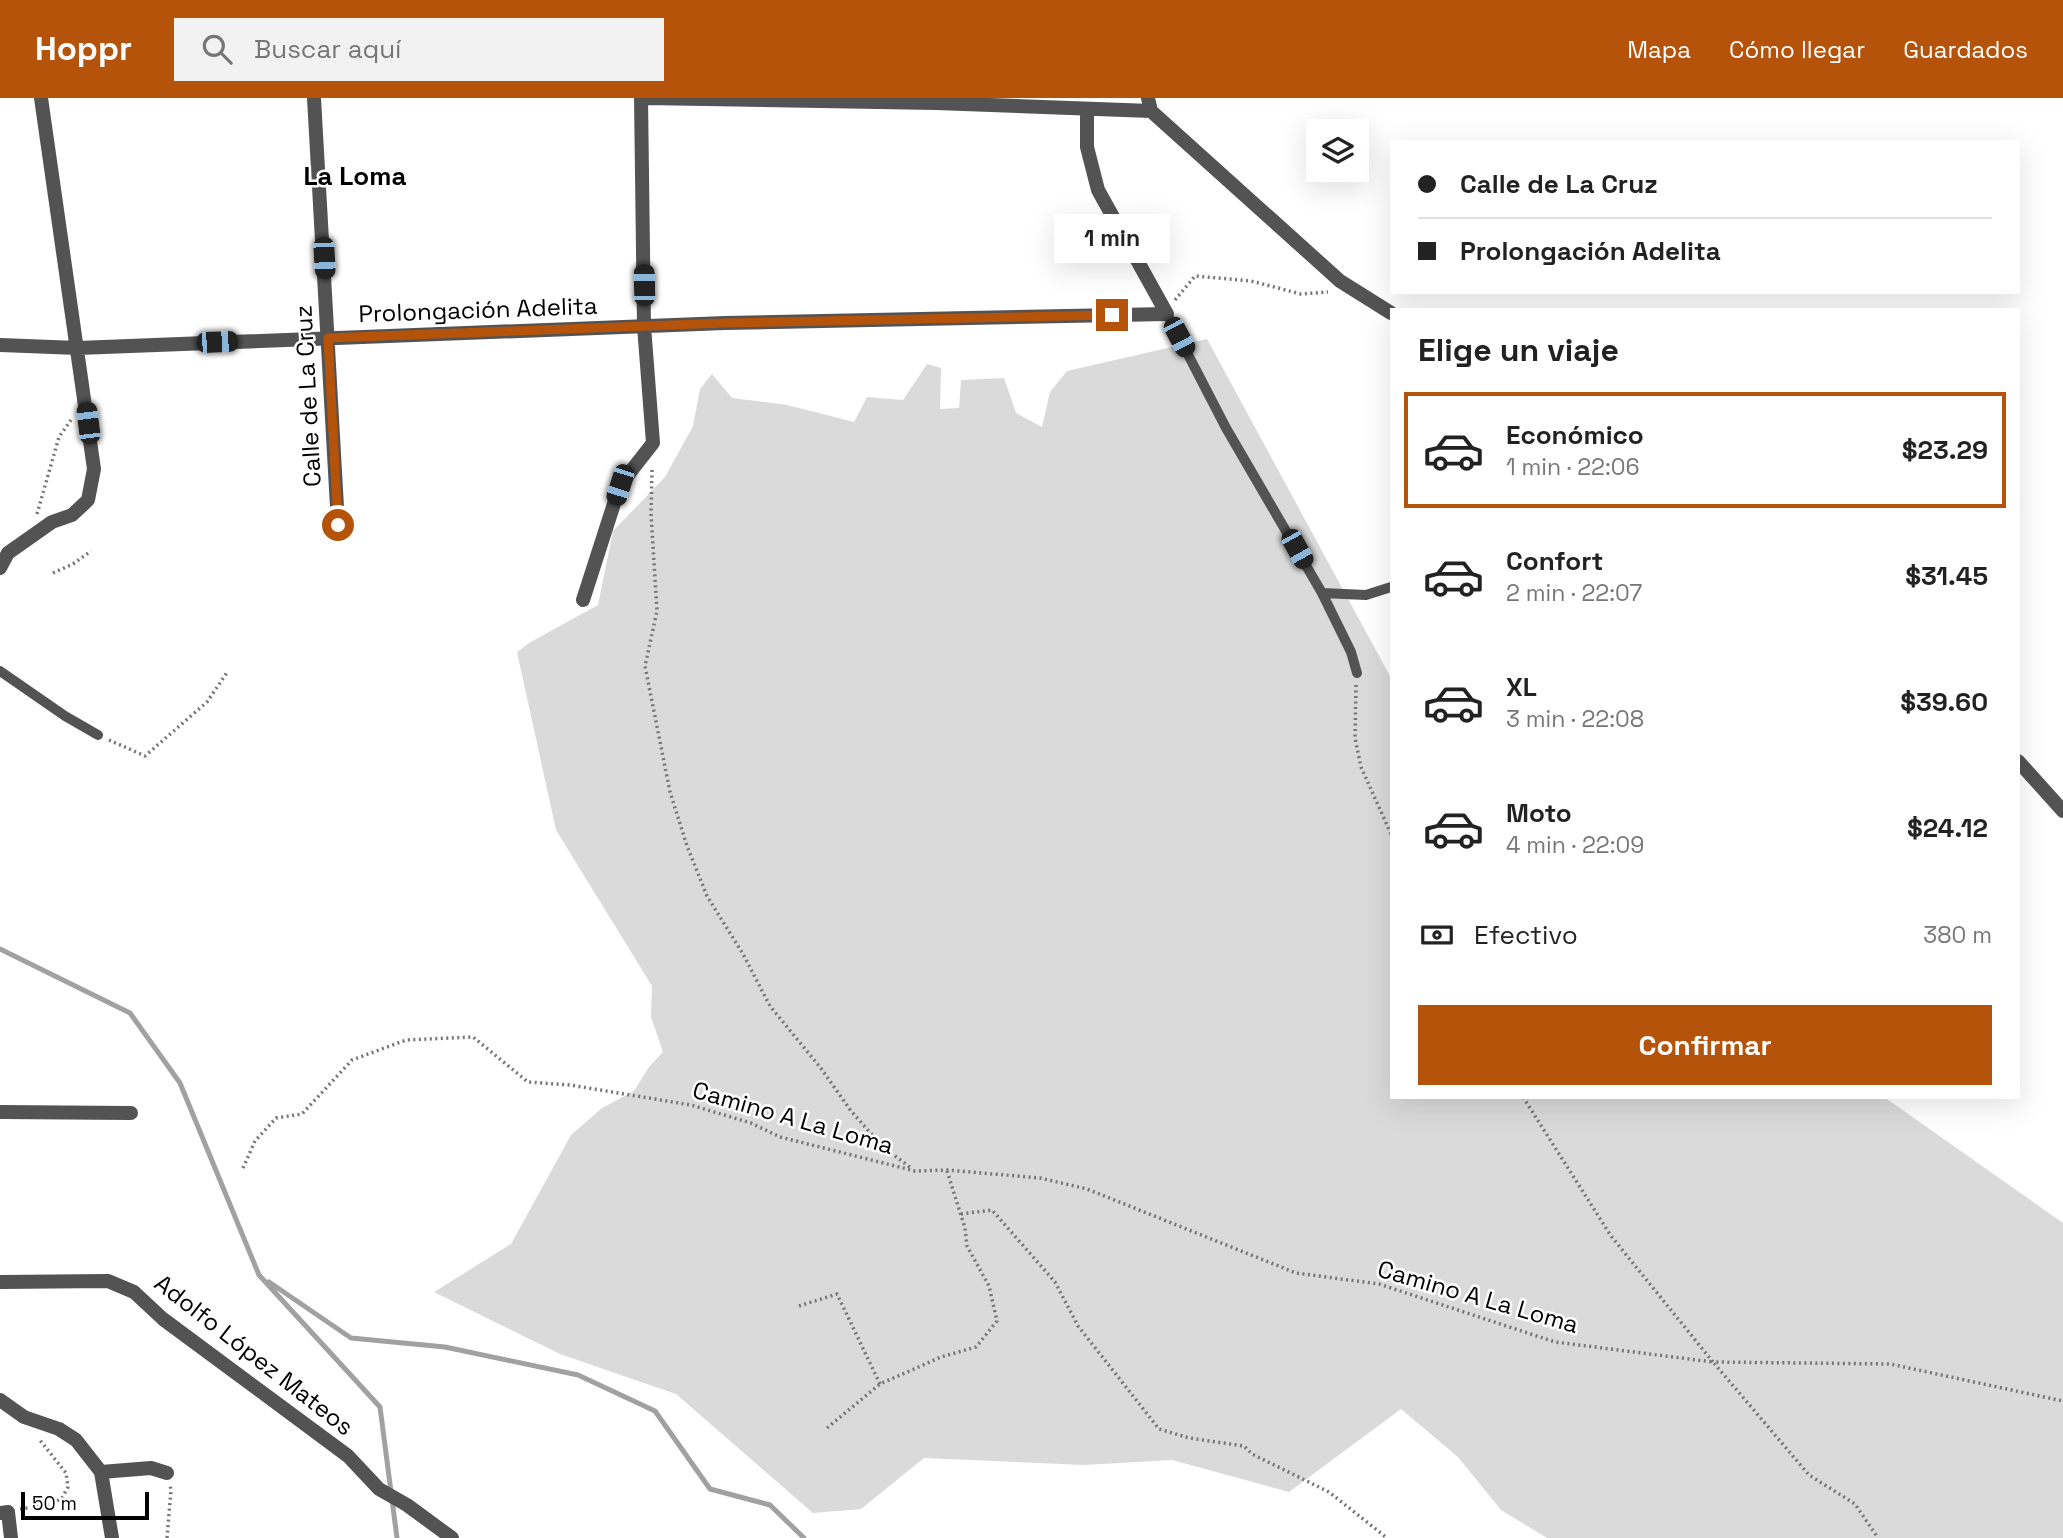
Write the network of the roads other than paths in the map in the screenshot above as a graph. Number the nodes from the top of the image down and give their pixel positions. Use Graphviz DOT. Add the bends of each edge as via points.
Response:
graph roads {
  1 [pos="41,98"];
  2 [pos="314,98"];
  3 [pos="640,98"];
  4 [pos="646,98"];
  5 [pos="935,101"];
  6 [pos="1149,104"];
  7 [pos="1087,110"];
  8 [pos="1390,312"];
  9 [pos="1167,314"];
  10 [pos="644,326"];
  11 [pos="328,338"];
  12 [pos="0,345"];
  13 [pos="78,348"];
  14 [pos="338,525"];
  15 [pos="0,568"];
  16 [pos="1390,587"];
  17 [pos="1322,593"];
  18 [pos="583,600"];
  19 [pos="0,671"];
  20 [pos="1357,673"];
  21 [pos="98,735"];
  22 [pos="2020,763"];
  23 [pos="2063,811"];
  24 [pos="0,1112"];
  25 [pos="131,1113"];
  26 [pos="0,1282"];
  27 [pos="0,1400"];
  28 [pos="101,1472"];
  29 [pos="167,1473"];
  30 [pos="4,1513"];
  31 [pos="10,1538"];
  32 [pos="112,1538"];
  33 [pos="452,1538"];
  1 -- 13 [label="street"];
  2 -- 11 [label="street, Calle de La Cruz"];
  3 -- 10 [label="street"];
  4 -- 5 [label="street"];
  5 -- 7 [label="street"];
  6 -- 7 [label="street"];
  6 -- 8 [label="street" via="1340,281"];
  7 -- 9 [label="street" via="1087,147 1098,190"];
  9 -- 10 [label="street, Prolongación Adelita"];
  9 -- 17 [label="lane" via="1226,428"];
  10 -- 11 [label="street, Prolongación Adelita"];
  10 -- 18 [label="street" via="653,443 620,485"];
  11 -- 13 [label="street, Prolongación Adelita"];
  11 -- 14 [label="street, Calle de La Cruz"];
  12 -- 13 [label="street, Prolongación Adelita"];
  13 -- 15 [label="street" via="94,469 88,500 72,515 52,522 8,553"];
  16 -- 17 [label="lane" via="1366,595"];
  17 -- 20 [label="lane"];
  19 -- 21 [label="lane"];
  22 -- 23 [label="street"];
  24 -- 25 [label="street"];
  26 -- 33 [label="street, Adolfo López Mateos" via="107,1281 134,1292 163,1319 348,1456 379,1489"];
  27 -- 28 [label="street" via="24,1417 76,1440"];
  28 -- 29 [label="street" via="151,1468"];
  28 -- 32 [label="street"];
  30 -- 31 [label="street"];
}
